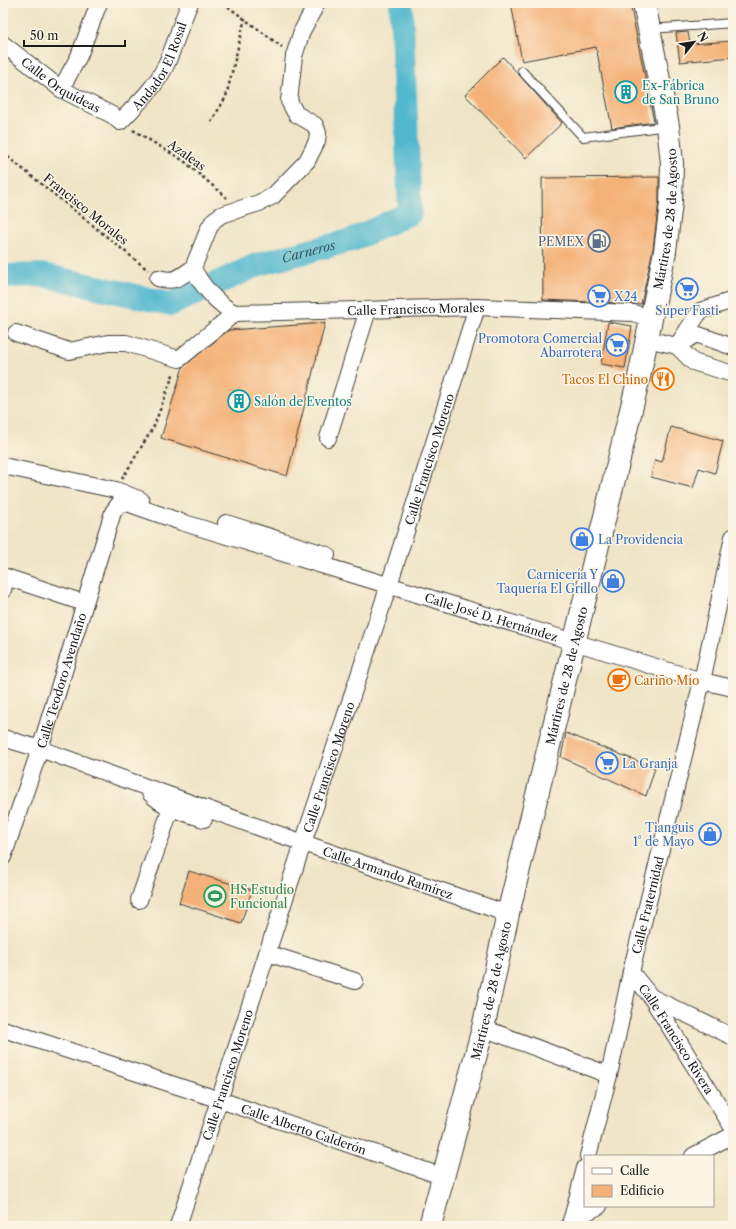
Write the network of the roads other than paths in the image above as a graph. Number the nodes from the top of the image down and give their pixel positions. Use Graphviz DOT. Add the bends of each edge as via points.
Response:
graph roads {
  1 [pos="99,3"];
  2 [pos="190,3"];
  3 [pos="317,3"];
  4 [pos="644,3"];
  5 [pos="733,23"];
  6 [pos="649,29"];
  7 [pos="3,44"];
  8 [pos="522,71"];
  9 [pos="61,89"];
  10 [pos="120,122"];
  11 [pos="668,126"];
  12 [pos="195,271"];
  13 [pos="158,278"];
  14 [pos="733,300"];
  15 [pos="477,307"];
  16 [pos="368,310"];
  17 [pos="235,313"];
  18 [pos="650,329"];
  19 [pos="16,333"];
  20 [pos="677,346"];
  21 [pos="733,347"];
  22 [pos="733,374"];
  23 [pos="328,438"];
  24 [pos="3,466"];
  25 [pos="117,497"];
  26 [pos="226,523"];
  27 [pos="733,537"];
  28 [pos="389,585"];
  29 [pos="3,590"];
  30 [pos="84,603"];
  31 [pos="574,642"];
  32 [pos="702,681"];
  33 [pos="733,688"];
  34 [pos="3,738"];
  35 [pos="40,749"];
  36 [pos="142,785"];
  37 [pos="171,808"];
  38 [pos="268,831"];
  39 [pos="303,843"];
  40 [pos="3,857"];
  41 [pos="139,900"];
  42 [pos="508,914"];
  43 [pos="267,953"];
  44 [pos="631,972"];
  45 [pos="355,981"];
  46 [pos="651,997"];
  47 [pos="483,1028"];
  48 [pos="3,1030"];
  49 [pos="733,1037"];
  50 [pos="610,1075"];
  51 [pos="220,1100"];
  52 [pos="733,1128"];
  53 [pos="733,1135"];
  54 [pos="588,1155"];
  55 [pos="695,1155"];
  56 [pos="584,1172"];
  57 [pos="444,1177"];
  58 [pos="596,1207"];
  59 [pos="570,1223"];
  60 [pos="178,1226"];
  61 [pos="430,1226"];
  1 -- 9 [label="street" via="79,56"];
  2 -- 10 [label="street, Andador El Rosal" via="165,67 155,83"];
  3 -- 12 [label="street" via="302,31 294,56 290,101 296,114 315,125 317,141 307,161 272,196 214,220"];
  4 -- 6 [label="main road, Mártires de 28 de Agosto"];
  5 -- 6 [label="lane"];
  6 -- 11 [label="main road, Mártires de 28 de Agosto"];
  7 -- 9 [label="street, Calle Orquídeas"];
  8 -- 11 [label="lane" via="583,137"];
  9 -- 10 [label="street, Calle Orquídeas" via="112,115"];
  11 -- 18 [label="main road, Mártires de 28 de Agosto" via="672,164 671,203 665,252"];
  12 -- 13 [label="street" via="177,279 166,281"];
  12 -- 17 [label="street" via="221,305"];
  14 -- 20 [label="street" via="700,311"];
  15 -- 16 [label="street, Calle Francisco Morales"];
  15 -- 18 [label="street, Calle Francisco Morales" via="633,313"];
  15 -- 28 [label="street, Calle Francisco Moreno"];
  16 -- 17 [label="street, Calle Francisco Morales"];
  16 -- 23 [label="street"];
  17 -- 19 [label="street" via="179,359 126,343 108,343 69,351"];
  18 -- 20 [label="street, Calle Francisco Morales"];
  18 -- 31 [label="main road, Mártires de 28 de Agosto"];
  20 -- 21 [label="street" via="696,334"];
  20 -- 22 [label="street" via="694,362"];
  24 -- 25 [label="street, Calle José D. Hernández"];
  25 -- 28 [label="street, Calle José D. Hernández" via="169,510 180,522"];
  25 -- 30 [label="street, Calle Teodoro Avendaño"];
  26 -- 28 [label="street, Calle José D. Hernández" via="344,560"];
  27 -- 32 [label="street, Calle Fraternidad"];
  28 -- 31 [label="street, Calle José D. Hernández"];
  28 -- 39 [label="street, Calle Francisco Moreno"];
  29 -- 30 [label="street" via="6,577"];
  30 -- 35 [label="street, Calle Teodoro Avendaño"];
  31 -- 32 [label="street, Calle José D. Hernández"];
  31 -- 42 [label="main road, Mártires de 28 de Agosto"];
  32 -- 33 [label="street, Calle José D. Hernández"];
  32 -- 44 [label="street, Calle Fraternidad"];
  34 -- 35 [label="street, Calle Armando Ramírez"];
  35 -- 36 [label="street, Calle Armando Ramírez"];
  35 -- 40 [label="street, Calle Teodoro Avendaño"];
  36 -- 37 [label="street, Calle Armando Ramírez" via="156,800"];
  36 -- 38 [label="street, Calle Armando Ramírez"];
  37 -- 38 [label="street, Calle Armando Ramírez" via="250,834"];
  37 -- 41 [label="street"];
  38 -- 39 [label="street, Calle Armando Ramírez"];
  39 -- 42 [label="street, Calle Armando Ramírez"];
  39 -- 43 [label="street, Calle Francisco Moreno"];
  42 -- 47 [label="main road, Mártires de 28 de Agosto"];
  43 -- 45 [label="street"];
  43 -- 51 [label="street, Calle Francisco Moreno"];
  44 -- 46 [label="street, Calle Francisco Rivera"];
  44 -- 50 [label="street, Calle Fraternidad"];
  46 -- 49 [label="street"];
  46 -- 52 [label="street, Calle Francisco Rivera"];
  47 -- 50 [label="street"];
  47 -- 57 [label="main road, Mártires de 28 de Agosto"];
  48 -- 51 [label="street, Calle Alberto Calderón"];
  50 -- 54 [label="street, Calle Fraternidad"];
  51 -- 57 [label="street, Calle Alberto Calderón"];
  51 -- 60 [label="street, Calle Francisco Moreno"];
  53 -- 55 [label="street"];
  56 -- 59 [label="street"];
  57 -- 61 [label="main road, Mártires de 28 de Agosto"];
  58 -- 59 [label="street"];
}
